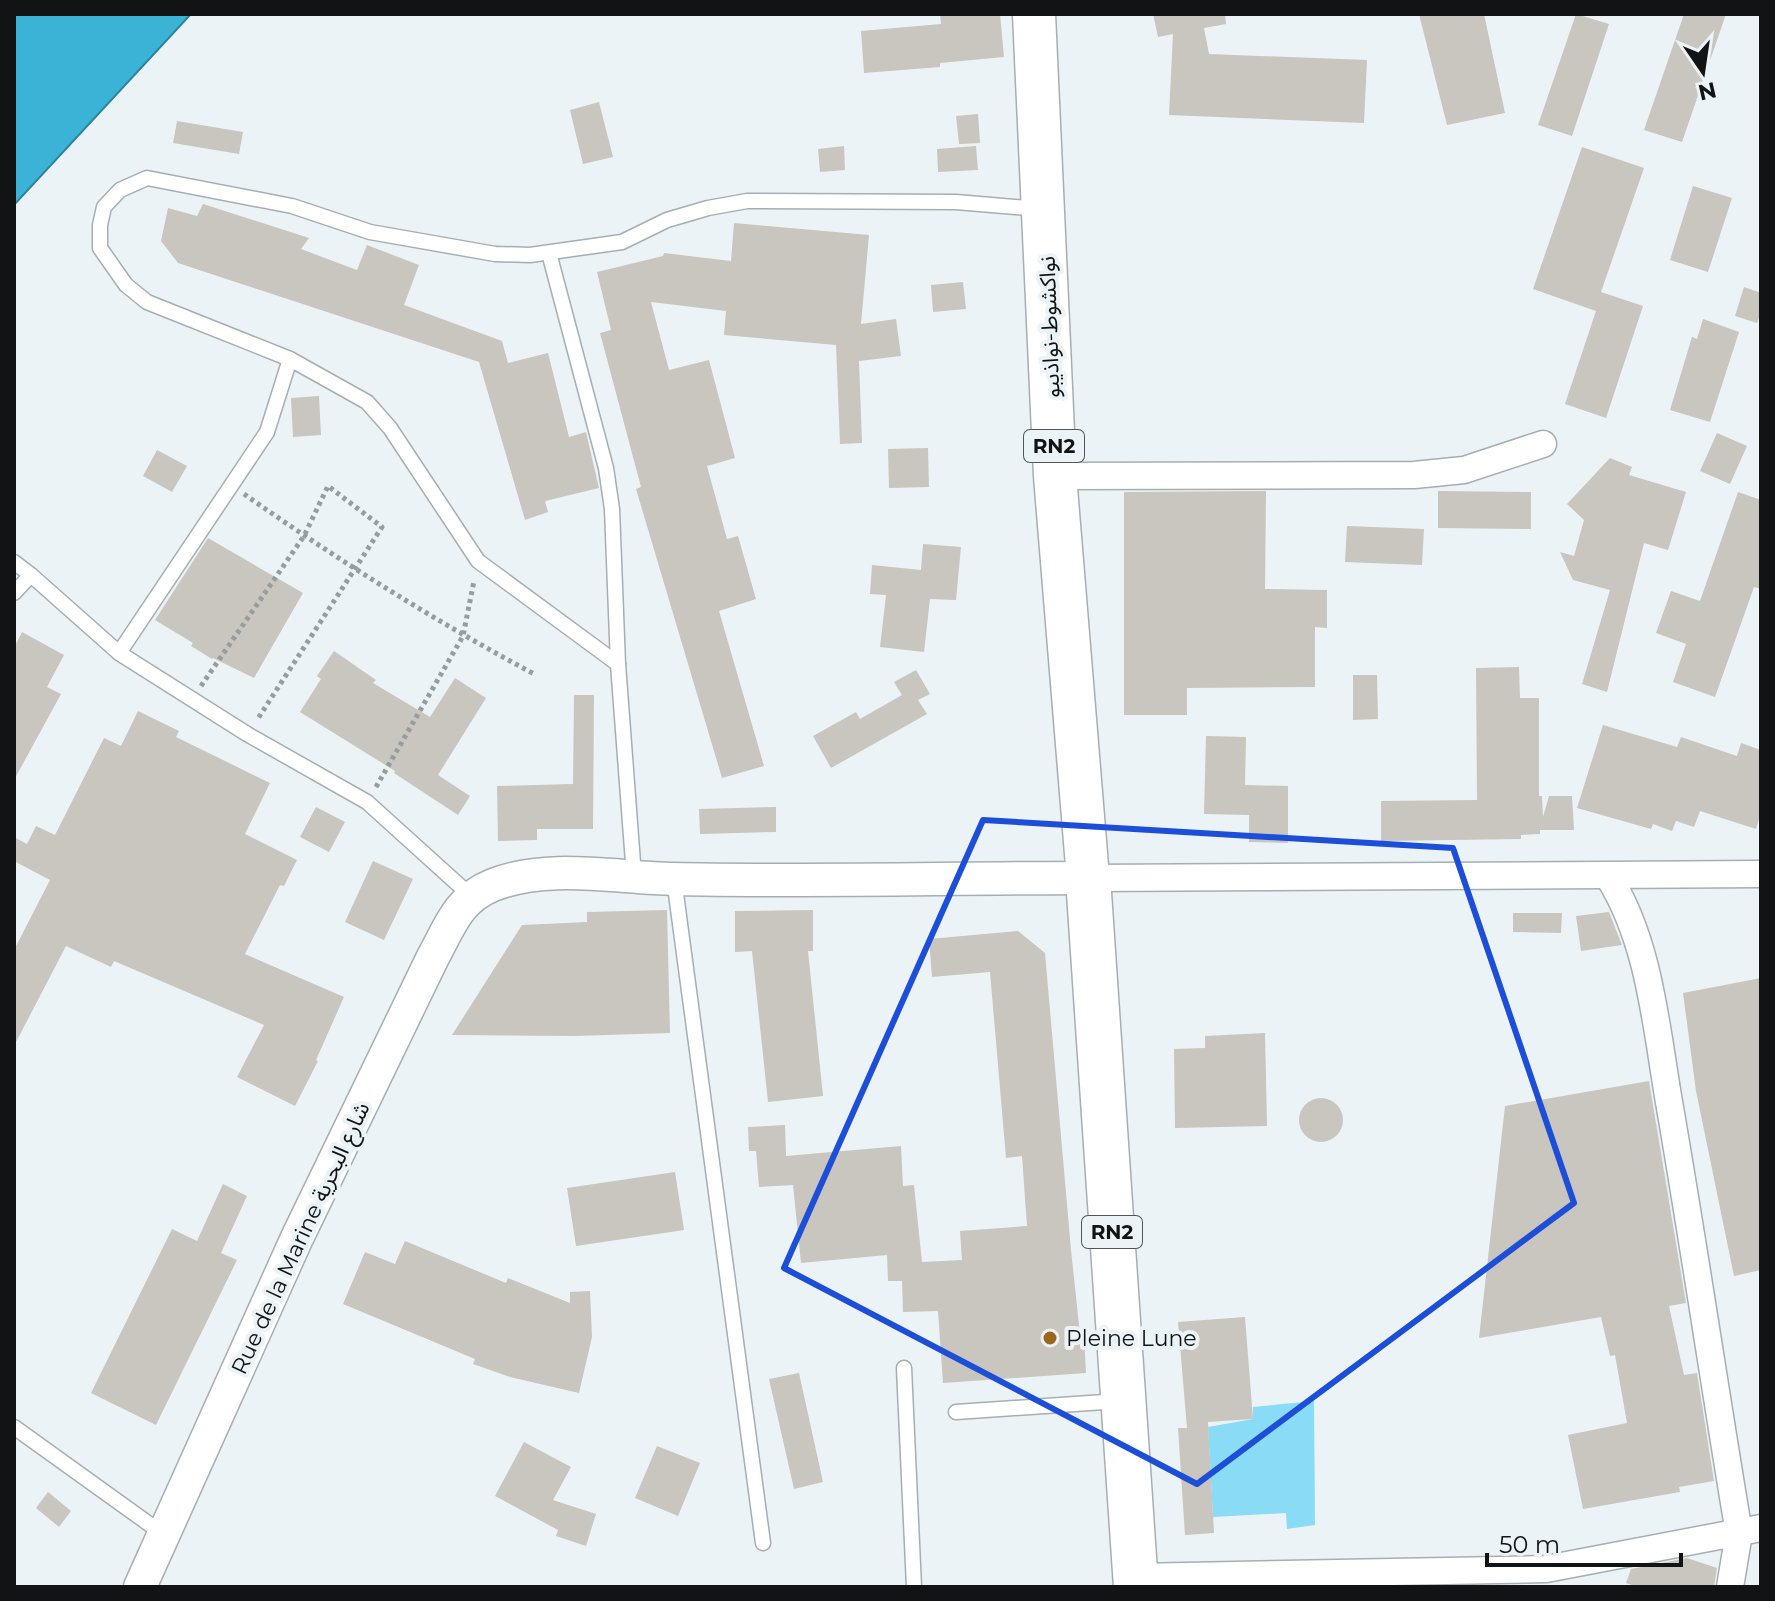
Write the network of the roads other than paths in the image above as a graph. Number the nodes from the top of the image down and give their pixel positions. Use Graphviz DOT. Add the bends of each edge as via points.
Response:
graph roads {
  1 [pos="1034,14"];
  2 [pos="1044,209"];
  3 [pos="549,253"];
  4 [pos="290,359"];
  5 [pos="1543,444"];
  6 [pos="1055,476"];
  7 [pos="14,562"];
  8 [pos="31,575"];
  9 [pos="14,593"];
  10 [pos="119,653"];
  11 [pos="618,664"];
  12 [pos="1761,874"];
  13 [pos="1608,876"];
  14 [pos="634,877"];
  15 [pos="1088,878"];
  16 [pos="674,879"];
  17 [pos="471,896"];
  18 [pos="904,1368"];
  19 [pos="1123,1400"];
  20 [pos="956,1412"];
  21 [pos="14,1427"];
  22 [pos="1750,1530"];
  23 [pos="165,1536"];
  24 [pos="763,1543"];
  25 [pos="1546,1578"];
  26 [pos="1136,1582"];
  27 [pos="140,1587"];
  28 [pos="914,1587"];
  29 [pos="1730,1587"];
  1 -- 2 [label="main road, نواكشوط-نواذيبو / RN2"];
  2 -- 3 [label="lane" via="956,202 747,201 667,220 622,242"];
  2 -- 6 [label="main road, نواكشوط-نواذيبو / RN2"];
  3 -- 4 [label="lane" via="495,254 370,232 292,206 147,178 120,190 104,207 100,248 126,285 147,302"];
  3 -- 11 [label="lane" via="606,468"];
  4 -- 10 [label="lane" via="267,432"];
  4 -- 11 [label="lane" via="367,402 478,561"];
  5 -- 6 [label="street" via="1464,470 1414,475"];
  6 -- 15 [label="main road, نواكشوط-نواذيبو / RN2"];
  7 -- 8 [label="lane"];
  8 -- 9 [label="lane"];
  8 -- 10 [label="lane"];
  10 -- 17 [label="lane" via="367,802"];
  11 -- 14 [label="lane"];
  12 -- 13 [label="street"];
  13 -- 15 [label="street"];
  13 -- 22 [label="street" via="1635,929 1650,997"];
  14 -- 16 [label="street"];
  14 -- 17 [label="street" via="522,876"];
  15 -- 16 [label="street"];
  15 -- 19 [label="highway, RN2"];
  16 -- 24 [label="lane"];
  17 -- 23 [label="street, Rue de la Marine شارع البحرية" via="433,957 296,1240"];
  18 -- 28 [label="lane"];
  19 -- 20 [label="lane"];
  19 -- 26 [label="highway, RN2"];
  21 -- 23 [label="lane"];
  22 -- 25 [label="street"];
  22 -- 29 [label="street"];
  23 -- 27 [label="street, Rue de la Marine شارع البحرية"];
  25 -- 26 [label="street"];
}
